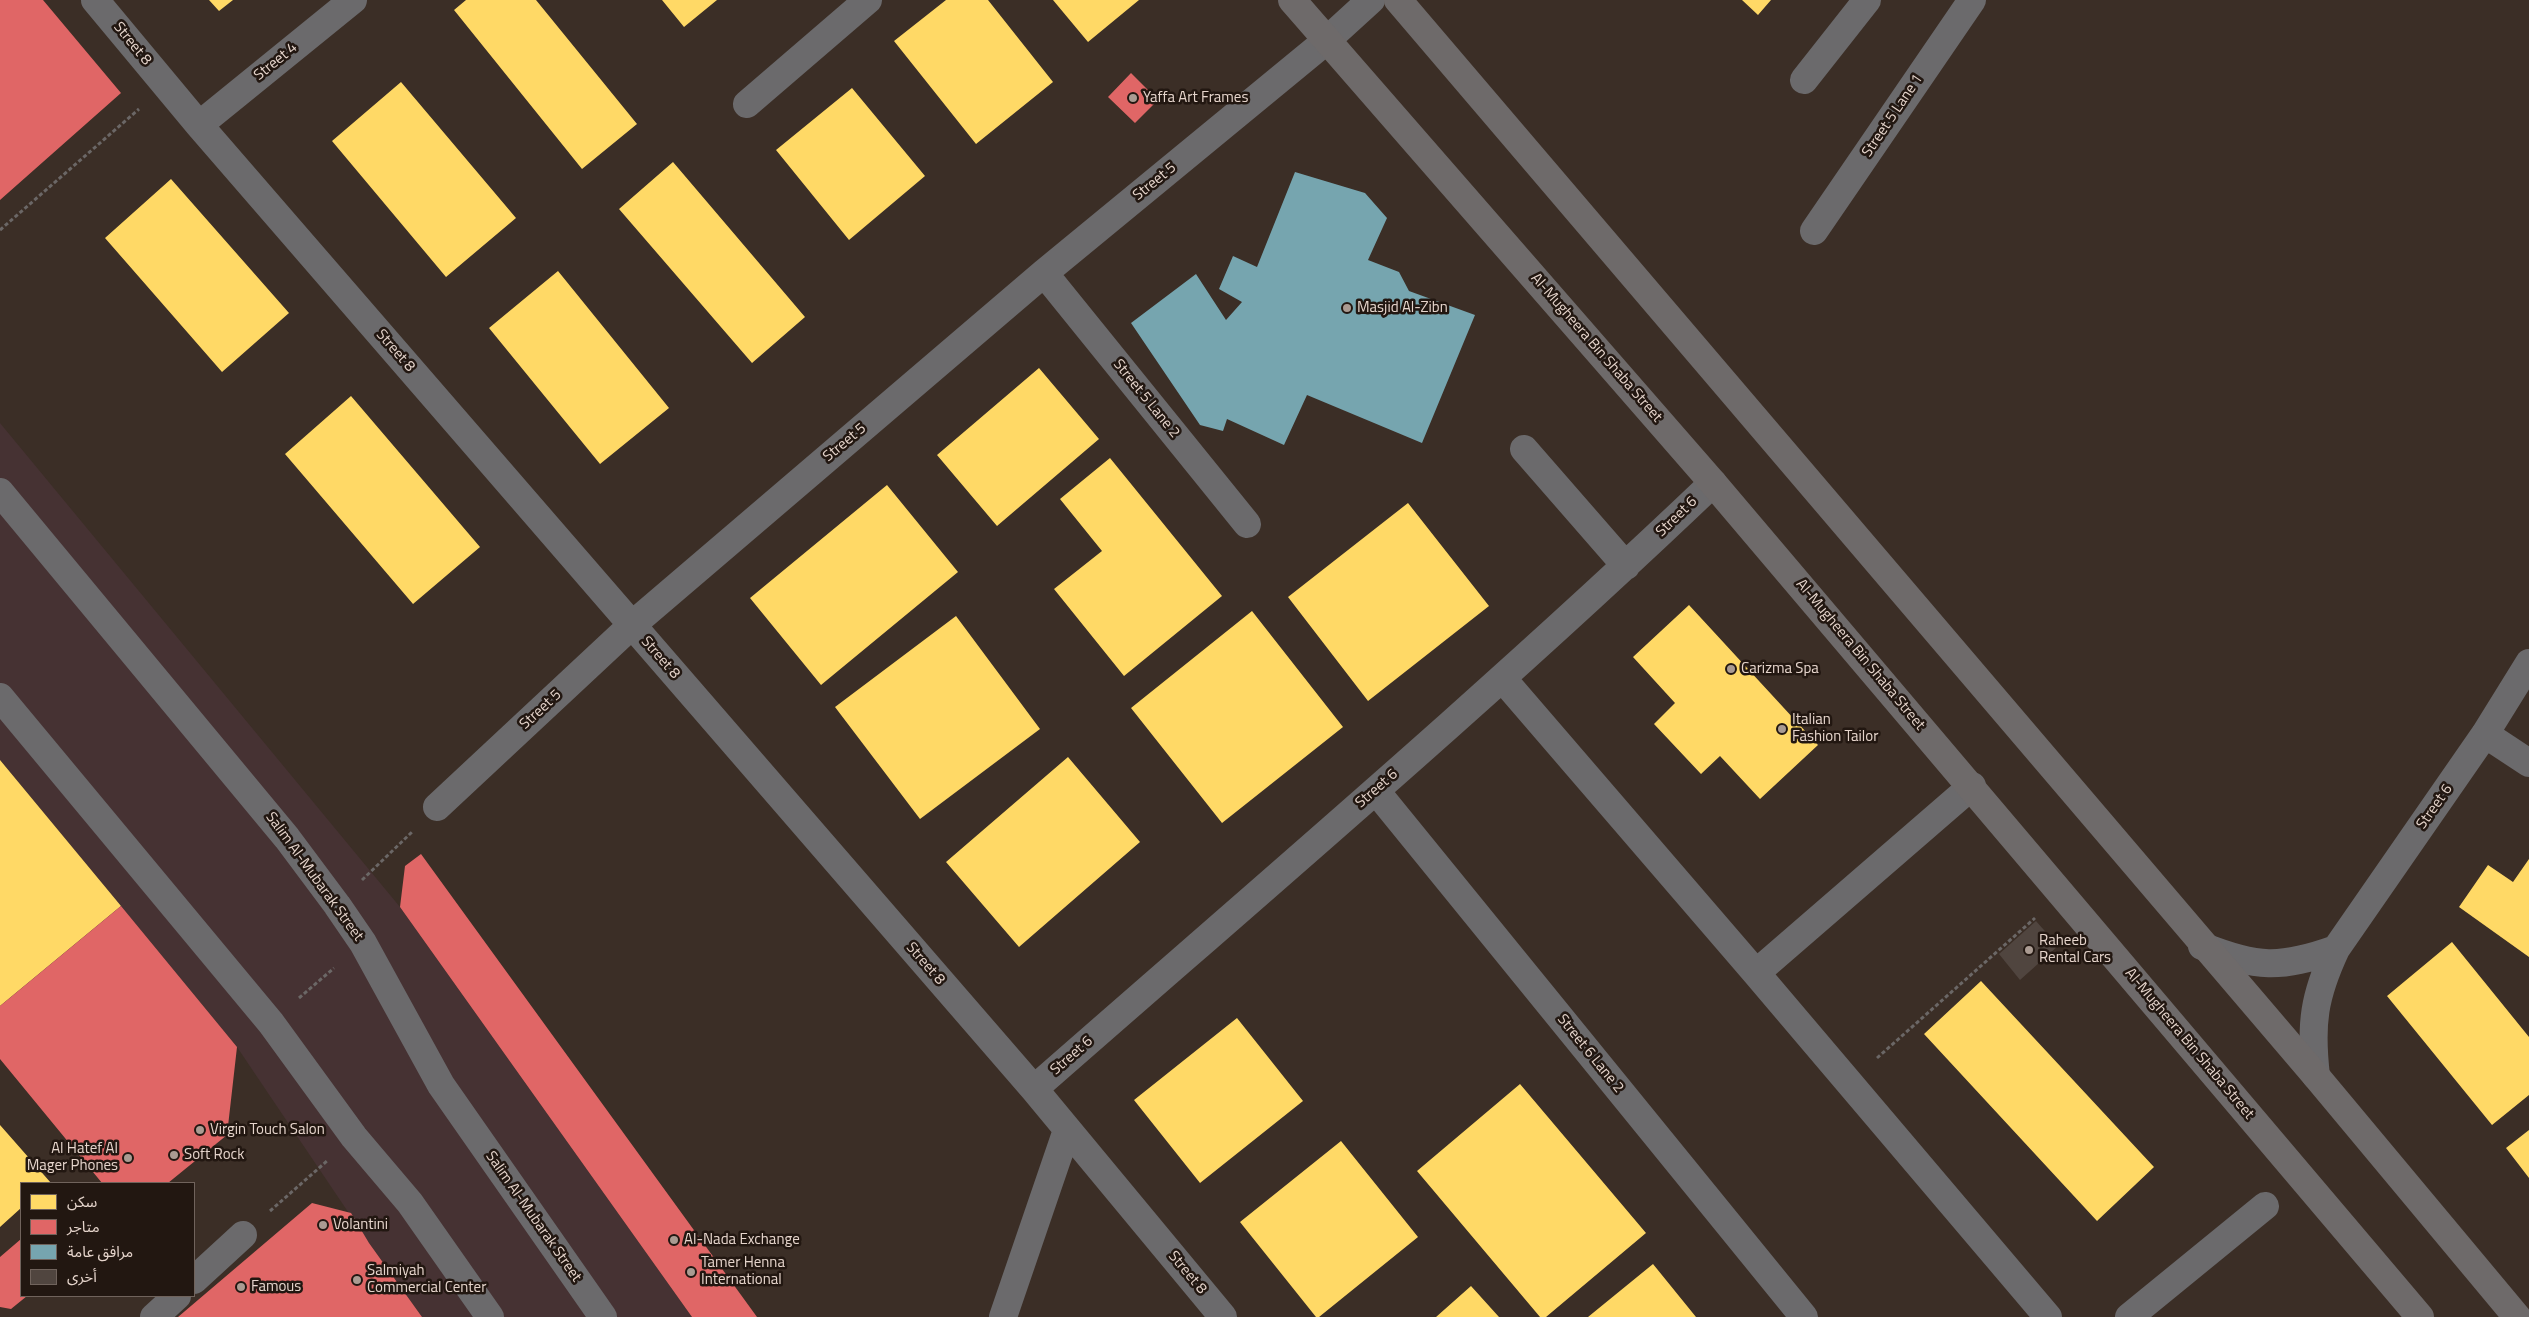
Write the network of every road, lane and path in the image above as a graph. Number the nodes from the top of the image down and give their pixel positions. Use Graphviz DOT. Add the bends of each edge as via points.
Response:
graph roads {
  1 [pos="95,0"];
  2 [pos="353,0"];
  3 [pos="868,0"];
  4 [pos="1292,0"];
  5 [pos="1370,0"];
  6 [pos="1398,0"];
  7 [pos="1867,0"];
  8 [pos="1972,0"];
  9 [pos="1326,41"];
  10 [pos="1804,80"];
  11 [pos="166,86"];
  12 [pos="747,104"];
  13 [pos="199,125"];
  14 [pos="0,230"];
  15 [pos="1814,232"];
  16 [pos="1044,273"];
  17 [pos="1524,449"];
  18 [pos="1713,483"];
  19 [pos="0,492"];
  20 [pos="1248,524"];
  21 [pos="1626,566"];
  22 [pos="632,625"];
  23 [pos="2529,663"];
  24 [pos="1502,678"];
  25 [pos="0,697"];
  26 [pos="2486,734"];
  27 [pos="2529,763"];
  28 [pos="1972,786"];
  29 [pos="1376,790"];
  30 [pos="437,807"];
  31 [pos="2062,894"];
  32 [pos="337,905"];
  33 [pos="362,943"];
  34 [pos="2202,946"];
  35 [pos="2336,949"];
  36 [pos="1756,973"];
  37 [pos="271,1022"];
  38 [pos="2316,1076"];
  39 [pos="1849,1082"];
  40 [pos="1034,1089"];
  41 [pos="1067,1130"];
  42 [pos="354,1137"];
  43 [pos="2265,1206"];
  44 [pos="242,1234"];
  45 [pos="195,1279"];
  46 [pos="176,1297"];
  47 [pos="154,1317"];
  48 [pos="490,1317"];
  49 [pos="604,1317"];
  50 [pos="1003,1317"];
  51 [pos="1223,1317"];
  52 [pos="1804,1317"];
  53 [pos="2048,1317"];
  54 [pos="2129,1317"];
  55 [pos="2420,1317"];
  56 [pos="2517,1317"];
  1 -- 11 [label="street, Street 8"];
  2 -- 13 [label="street, Street 4"];
  3 -- 12 [label="street"];
  4 -- 9 [label="main road, Al-Mugheera Bin Shaba Street"];
  5 -- 9 [label="street, Street 5"];
  6 -- 34 [label="main road"];
  7 -- 10 [label="street"];
  8 -- 15 [label="street, Street 5 Lane 1"];
  9 -- 16 [label="street, Street 5"];
  9 -- 18 [label="main road, Al-Mugheera Bin Shaba Street"];
  11 -- 13 [label="street, Street 8"];
  11 -- 14 [label="path"];
  13 -- 22 [label="street, Street 8"];
  16 -- 20 [label="street, Street 5 Lane 2"];
  16 -- 22 [label="street, Street 5"];
  17 -- 21 [label="street"];
  18 -- 21 [label="street, Street 6"];
  18 -- 28 [label="main road, Al-Mugheera Bin Shaba Street"];
  19 -- 32 [label="street, Salim Al-Mubarak Street" via="287,838"];
  21 -- 24 [label="street, Street 6"];
  22 -- 30 [label="street, Street 5"];
  22 -- 40 [label="street, Street 8"];
  23 -- 26 [label="street, Street 6"];
  24 -- 29 [label="street, Street 6"];
  24 -- 36 [label="street"];
  25 -- 37 [label="street"];
  26 -- 27 [label="street"];
  26 -- 35 [label="street, Street 6"];
  28 -- 31 [label="main road, Al-Mugheera Bin Shaba Street"];
  28 -- 36 [label="street"];
  29 -- 40 [label="street, Street 6"];
  29 -- 52 [label="street, Street 6 Lane 2"];
  30 -- 32 [label="path"];
  31 -- 39 [label="path"];
  31 -- 55 [label="main road, Al-Mugheera Bin Shaba Street"];
  32 -- 33 [label="street, Salim Al-Mubarak Street"];
  33 -- 37 [label="path"];
  33 -- 49 [label="street, Salim Al-Mubarak Street" via="440,1085"];
  34 -- 35 [label="street" via="2235,959 2269,964 2304,961"];
  34 -- 38 [label="main road"];
  35 -- 38 [label="street, Street 6" via="2322,978 2314,1010 2312,1043"];
  36 -- 39 [label="street"];
  37 -- 42 [label="street"];
  38 -- 56 [label="main road"];
  39 -- 53 [label="street"];
  40 -- 41 [label="street, Street 8"];
  41 -- 50 [label="street"];
  41 -- 51 [label="street, Street 8"];
  42 -- 44 [label="path"];
  42 -- 48 [label="street" via="410,1203"];
  43 -- 54 [label="street"];
  44 -- 45 [label="street"];
  46 -- 47 [label="street"];
}
